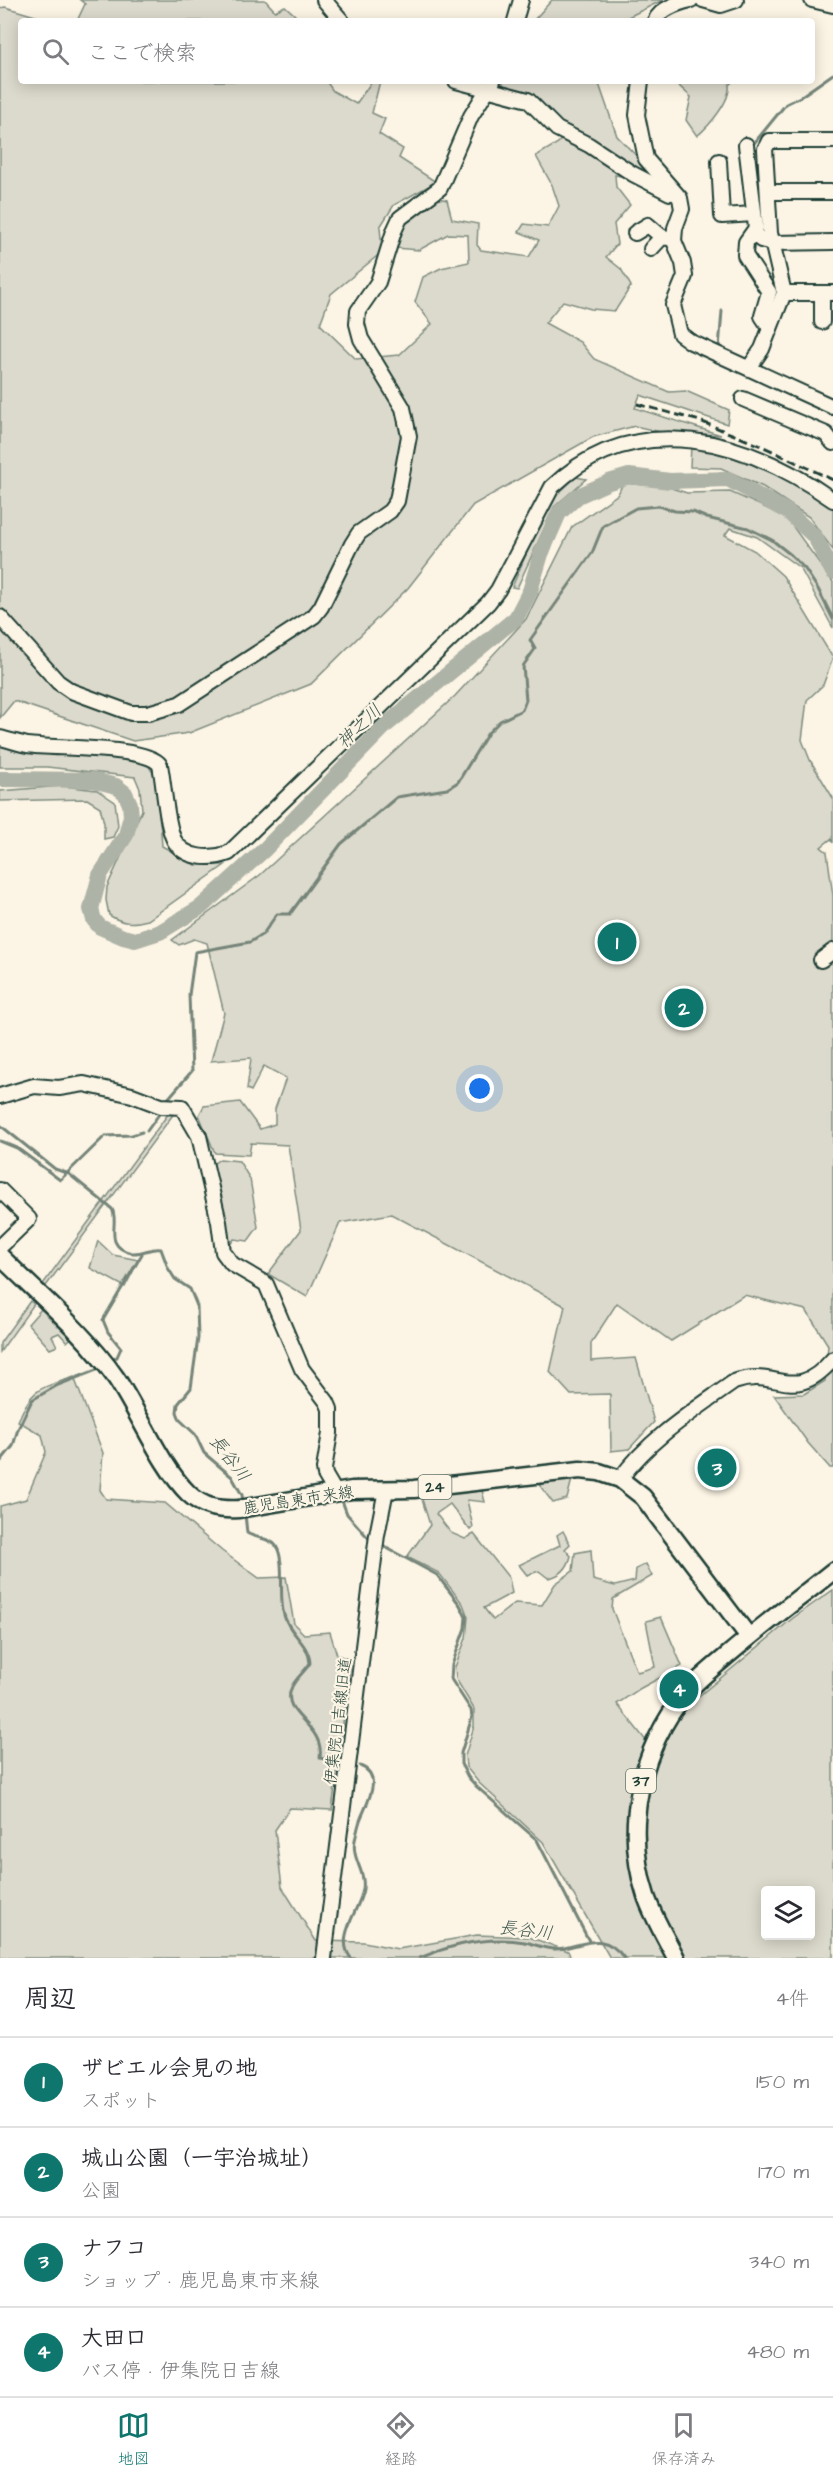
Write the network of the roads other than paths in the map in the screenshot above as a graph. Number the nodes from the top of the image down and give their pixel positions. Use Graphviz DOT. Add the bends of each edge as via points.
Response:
graph roads {
  1 [pos="324,0"];
  2 [pos="521,0"];
  3 [pos="691,0"];
  4 [pos="703,0"];
  5 [pos="735,0"];
  6 [pos="812,0"];
  7 [pos="833,5"];
  8 [pos="339,18"];
  9 [pos="515,18"];
  10 [pos="656,18"];
  11 [pos="641,84"];
  12 [pos="490,86"];
  13 [pos="833,141"];
  14 [pos="746,145"];
  15 [pos="719,161"];
  16 [pos="768,192"];
  17 [pos="833,192"];
  18 [pos="680,198"];
  19 [pos="754,214"];
  20 [pos="635,233"];
  21 [pos="668,238"];
  22 [pos="761,238"];
  23 [pos="833,242"];
  24 [pos="651,249"];
  25 [pos="784,293"];
  26 [pos="827,293"];
  27 [pos="822,322"];
  28 [pos="770,328"];
  29 [pos="749,368"];
  30 [pos="743,399"];
  31 [pos="829,405"];
  32 [pos="814,429"];
  33 [pos="833,443"];
  34 [pos="833,500"];
  35 [pos="0,617"];
  36 [pos="0,738"];
  37 [pos="833,951"];
  38 [pos="820,960"];
  39 [pos="0,1096"];
  40 [pos="0,1190"];
  41 [pos="0,1247"];
  42 [pos="0,1256"];
  43 [pos="833,1359"];
  44 [pos="620,1479"];
  45 [pos="386,1490"];
  46 [pos="335,1492"];
  47 [pos="833,1572"];
  48 [pos="749,1637"];
  49 [pos="324,1958"];
  50 [pos="676,1958"];
  1 -- 8 [label="street"];
  2 -- 9 [label="street"];
  3 -- 10 [label="street"];
  4 -- 5 [label="street" via="721,5"];
  6 -- 7 [label="street"];
  11 -- 18 [label="street" via="637,115 646,159"];
  12 -- 18 [label="street" via="528,100 558,129"];
  12 -- 35 [label="street" via="471,116 440,189 400,218 378,282 358,312 361,339 404,408 409,436 397,501 390,511 359,533 314,616 179,704 148,713 131,713 71,691 58,682"];
  13 -- 16 [label="street" via="769,141 765,149"];
  14 -- 19 [label="street"];
  15 -- 19 [label="street" via="722,216"];
  16 -- 17 [label="street"];
  16 -- 22 [label="street"];
  18 -- 21 [label="street" via="682,209"];
  19 -- 22 [label="street"];
  20 -- 21 [label="street" via="648,225"];
  21 -- 24 [label="street"];
  21 -- 29 [label="street" via="683,263 685,276 673,305 680,334"];
  22 -- 23 [label="street"];
  22 -- 25 [label="street"];
  22 -- 28 [label="street" via="746,242 746,255 769,292 762,316"];
  25 -- 26 [label="street"];
  25 -- 28 [label="street"];
  26 -- 27 [label="street"];
  28 -- 29 [label="street"];
  29 -- 31 [label="street"];
  30 -- 32 [label="street"];
  31 -- 32 [label="street"];
  32 -- 33 [label="street" via="826,434"];
  34 -- 36 [label="street" via="764,460 727,446 688,438 635,442 586,462 552,488 488,603 328,760 229,853 221,856 187,853 174,840 157,760 134,753"];
  37 -- 38 [label="street"];
  39 -- 46 [label="street" via="34,1086 84,1084 161,1106 182,1107 199,1136 223,1252 232,1264 266,1284 302,1369 327,1402 331,1418 324,1469"];
  40 -- 41 [label="street" via="29,1219"];
  42 -- 46 [label="main road, 鹿児島東市来線 / 24" via="104,1362 172,1473 187,1492 206,1506 244,1509"];
  43 -- 44 [label="street" via="804,1383 747,1377 734,1382 637,1455"];
  44 -- 45 [label="main road, 鹿児島東市来線 / 24" via="580,1470"];
  44 -- 48 [label="main road, 鹿児島東市来線 / 24" via="643,1497"];
  45 -- 46 [label="main road, 鹿児島東市来線 / 24"];
  45 -- 49 [label="street, 伊集院日吉線旧道" via="377,1535"];
  47 -- 48 [label="main road"];
  48 -- 50 [label="main road, 37" via="685,1694 660,1732 641,1781 636,1818 638,1862 646,1895"];
}
